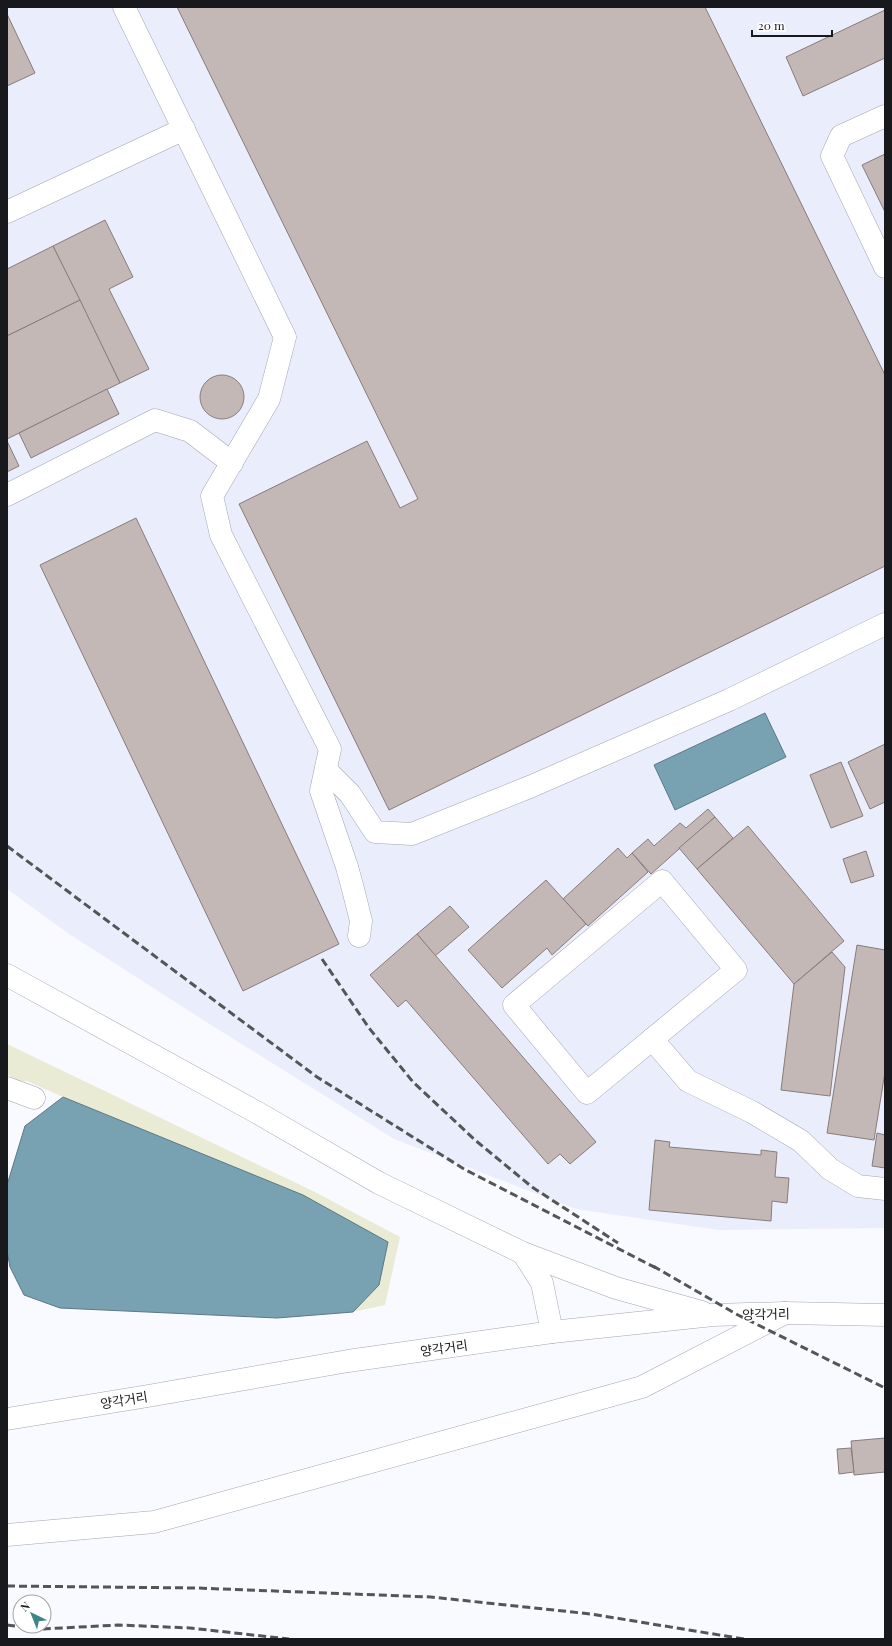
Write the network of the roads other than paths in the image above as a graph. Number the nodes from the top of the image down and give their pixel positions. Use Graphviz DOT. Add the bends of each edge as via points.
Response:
graph roads {
  1 [pos="124,7"];
  2 [pos="885,116"];
  3 [pos="184,129"];
  4 [pos="7,212"];
  5 [pos="885,267"];
  6 [pos="232,462"];
  7 [pos="7,495"];
  8 [pos="885,624"];
  9 [pos="326,770"];
  10 [pos="360,936"];
  11 [pos="7,976"];
  12 [pos="652,1039"];
  13 [pos="7,1088"];
  14 [pos="34,1098"];
  15 [pos="885,1189"];
  16 [pos="523,1253"];
  17 [pos="785,1314"];
  18 [pos="713,1315"];
  19 [pos="885,1315"];
  20 [pos="552,1332"];
  21 [pos="7,1418"];
  22 [pos="7,1536"];
  1 -- 3 [label="main road"];
  2 -- 5 [label="main road" via="841,136 832,156"];
  3 -- 4 [label="main road"];
  3 -- 6 [label="main road" via="285,337 269,399"];
  6 -- 7 [label="main road" via="190,432 155,420"];
  6 -- 9 [label="main road" via="212,496 221,535 330,749"];
  8 -- 9 [label="main road" via="729,700 532,786 412,834 375,832 350,794"];
  9 -- 10 [label="main road" via="321,791 347,866 361,922"];
  11 -- 16 [label="main road" via="258,1113 379,1184"];
  12 -- 12 [label="main road" via="587,1093 514,1005 662,881 736,970"];
  12 -- 15 [label="main road" via="688,1081 752,1112 801,1141 830,1169 858,1186"];
  13 -- 14 [label="main road"];
  16 -- 18 [label="main road" via="616,1288"];
  16 -- 20 [label="main road" via="542,1283"];
  17 -- 18 [label="main road, 양각거리"];
  17 -- 19 [label="main road, 양각거리"];
  17 -- 22 [label="main road" via="642,1387 154,1522"];
  18 -- 20 [label="main road, 양각거리"];
  20 -- 21 [label="main road, 양각거리" via="348,1361"];
}
